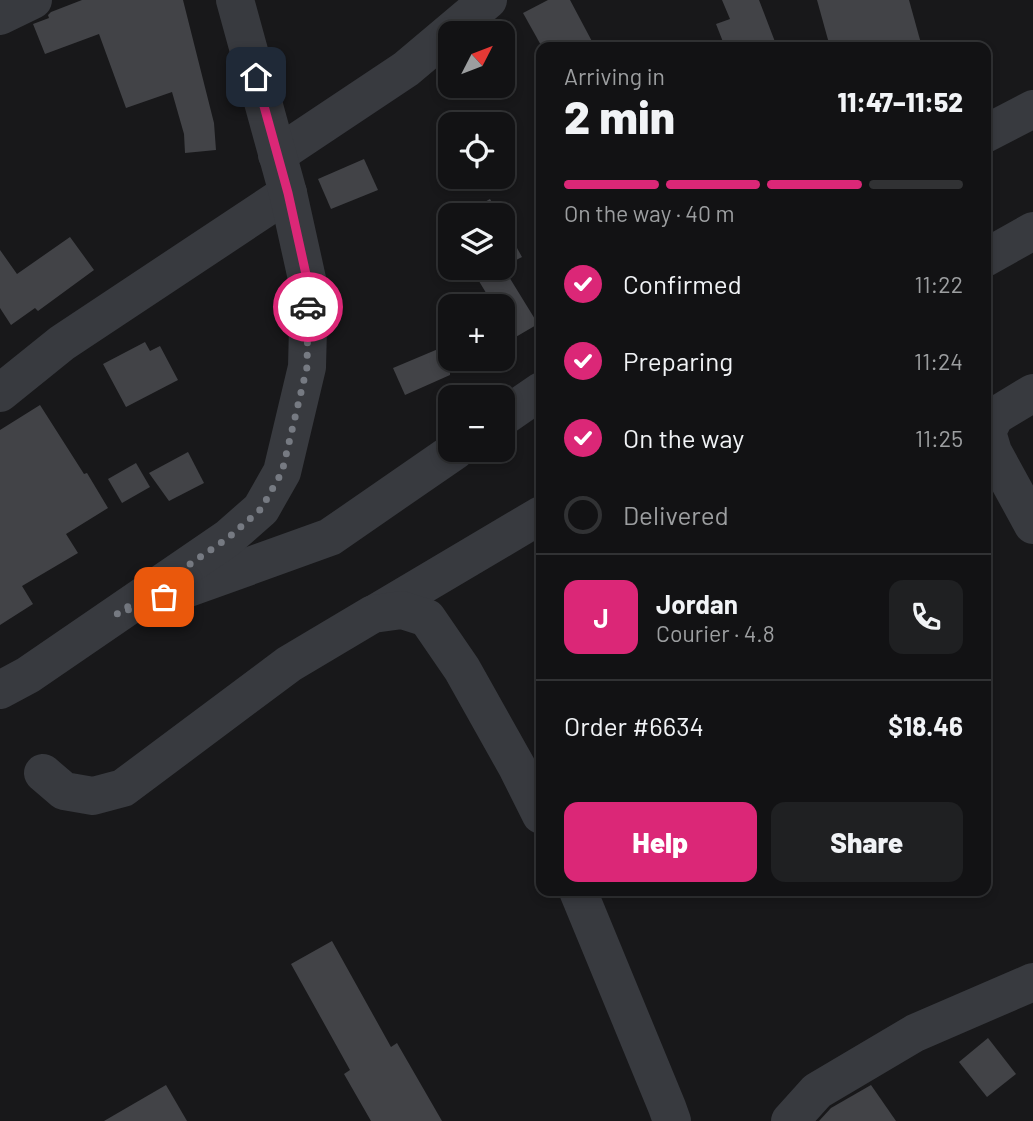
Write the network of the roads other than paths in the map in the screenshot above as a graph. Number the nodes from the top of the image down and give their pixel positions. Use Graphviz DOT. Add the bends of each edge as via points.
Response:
graph roads {
  1 [pos="33,0"];
  2 [pos="235,0"];
  3 [pos="488,0"];
  4 [pos="0,16"];
  5 [pos="1033,109"];
  6 [pos="991,131"];
  7 [pos="278,155"];
  8 [pos="288,193"];
  9 [pos="1033,231"];
  10 [pos="991,255"];
  11 [pos="0,393"];
  12 [pos="1033,393"];
  13 [pos="536,394"];
  14 [pos="515,409"];
  15 [pos="991,424"];
  16 [pos="991,445"];
  17 [pos="439,462"];
  18 [pos="536,518"];
  19 [pos="1033,524"];
  20 [pos="117,614"];
  21 [pos="373,614"];
  22 [pos="0,690"];
  23 [pos="43,773"];
  24 [pos="536,805"];
  25 [pos="580,896"];
  26 [pos="1033,982"];
  27 [pos="672,1121"];
  28 [pos="790,1121"];
  1 -- 4 [label="street"];
  2 -- 7 [label="street"];
  3 -- 7 [label="street" via="406,69"];
  5 -- 6 [label="street"];
  7 -- 8 [label="street"];
  8 -- 11 [label="street" via="62,343"];
  8 -- 20 [label="street" via="309,302 307,367 282,472 261,509 237,531"];
  9 -- 10 [label="street"];
  12 -- 15 [label="street" via="995,416"];
  13 -- 14 [label="street"];
  16 -- 19 [label="street"];
  17 -- 20 [label="street" via="330,537"];
  18 -- 21 [label="street"];
  20 -- 22 [label="street"];
  21 -- 23 [label="street" via="289,664 123,788 93,796 74,793 64,791"];
  21 -- 24 [label="street" via="402,610 427,618 462,669"];
  25 -- 27 [label="street"];
  26 -- 28 [label="street" via="915,1032 817,1091"];
}
